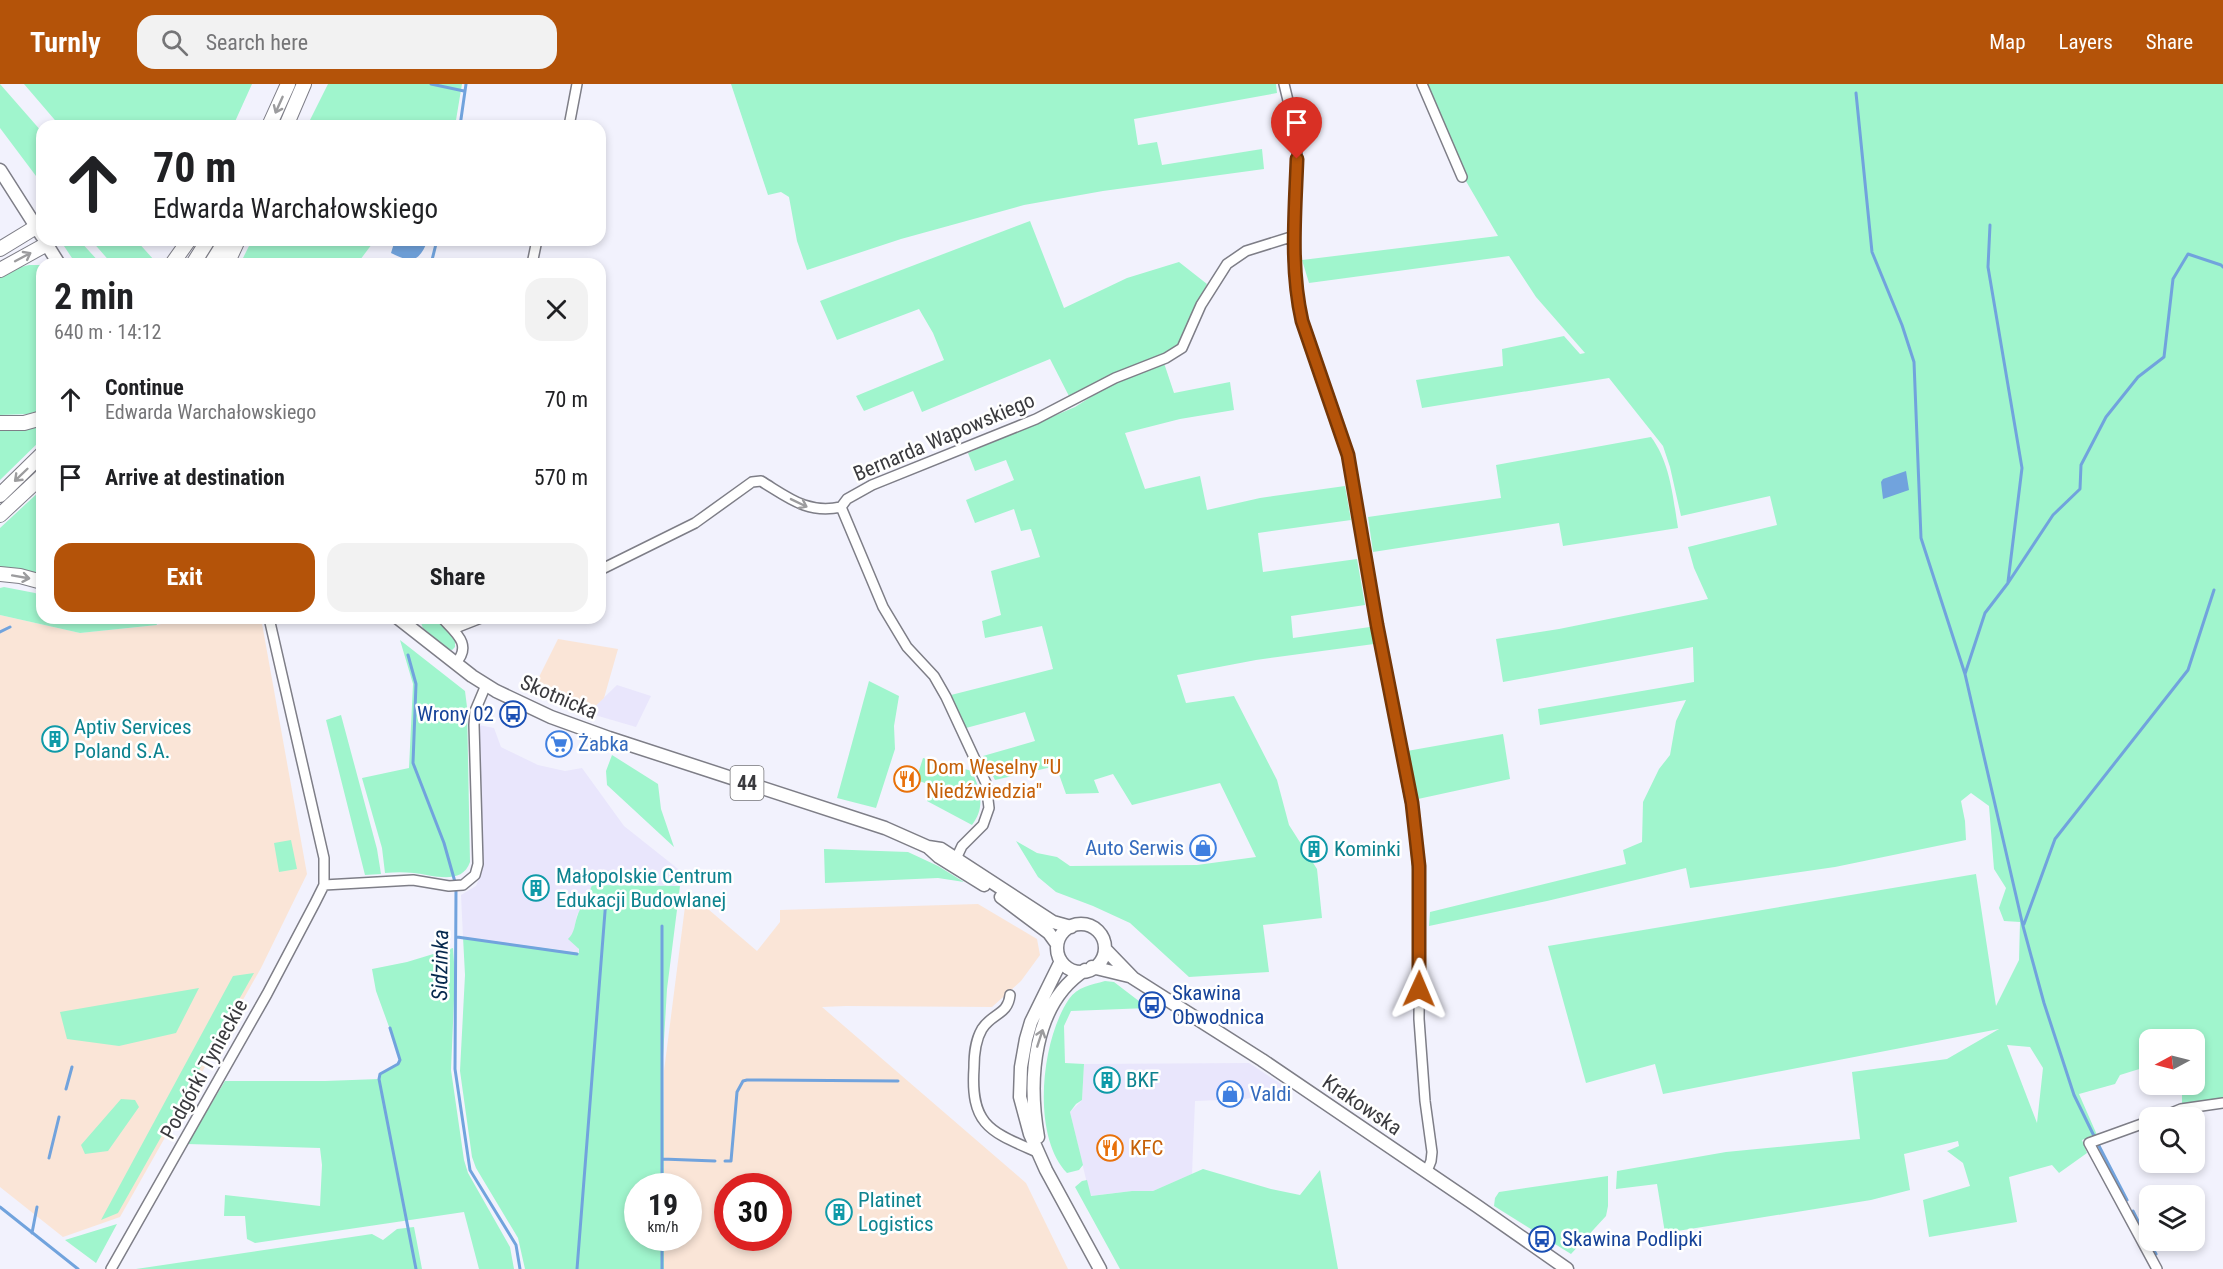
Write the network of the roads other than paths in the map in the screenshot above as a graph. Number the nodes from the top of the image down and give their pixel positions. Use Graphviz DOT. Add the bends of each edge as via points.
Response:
graph roads {
  1 [pos="288,84"];
  2 [pos="304,84"];
  3 [pos="577,84"];
  4 [pos="1284,84"];
  5 [pos="1422,84"];
  6 [pos="272,120"];
  7 [pos="289,120"];
  8 [pos="569,120"];
  9 [pos="0,170"];
  10 [pos="1462,177"];
  11 [pos="36,227"];
  12 [pos="1294,236"];
  13 [pos="36,239"];
  14 [pos="36,242"];
  15 [pos="0,249"];
  16 [pos="0,270"];
  17 [pos="36,420"];
  18 [pos="0,423"];
  19 [pos="36,460"];
  20 [pos="36,482"];
  21 [pos="0,495"];
  22 [pos="841,507"];
  23 [pos="0,515"];
  24 [pos="606,567"];
  25 [pos="0,574"];
  26 [pos="36,581"];
  27 [pos="270,624"];
  28 [pos="414,624"];
  29 [pos="448,624"];
  30 [pos="466,624"];
  31 [pos="453,629"];
  32 [pos="455,664"];
  33 [pos="486,685"];
  34 [pos="955,861"];
  35 [pos="324,885"];
  36 [pos="1071,927"];
  37 [pos="1057,944"];
  38 [pos="1105,949"];
  39 [pos="1061,961"];
  40 [pos="1089,969"];
  41 [pos="1133,978"];
  42 [pos="1010,994"];
  43 [pos="2223,1103"];
  44 [pos="2195,1107"];
  45 [pos="2139,1125"];
  46 [pos="1028,1126"];
  47 [pos="1009,1140"];
  48 [pos="1041,1156"];
  49 [pos="1427,1171"];
  50 [pos="111,1269"];
  51 [pos="1100,1269"];
  52 [pos="1567,1269"];
  53 [pos="2157,1269"];
  1 -- 6 [label="highway, one-way"];
  2 -- 7 [label="highway"];
  3 -- 8 [label="street"];
  4 -- 12 [label="street" via="1297,153"];
  5 -- 10 [label="street"];
  9 -- 11 [label="main road"];
  12 -- 22 [label="street, Bernarda Wapowskiego" via="1246,251 1227,264 1201,305 1182,348 1166,358 1115,378 1036,419 872,485 847,499"];
  12 -- 49 [label="street" via="1294,269 1302,321 1348,455 1413,811 1420,899 1419,1020 1432,1152"];
  13 -- 15 [label="highway"];
  16 -- 14 [label="highway, one-way"];
  17 -- 18 [label="highway"];
  19 -- 21 [label="highway, one-way"];
  20 -- 23 [label="highway"];
  24 -- 22 [label="street, one-way" via="694,523 752,482 761,481 808,508"];
  22 -- 34 [label="street, Bernarda Wapowskiego" via="883,607 907,647 934,676 986,783 989,808 983,825"];
  25 -- 26 [label="highway, one-way"];
  27 -- 35 [label="street, Podgórki Tynieckie" via="324,858"];
  28 -- 32 [label="main road, Skotnicka / 44"];
  29 -- 31 [label="street"];
  30 -- 31 [label="street"];
  31 -- 32 [label="street" via="464,649"];
  32 -- 33 [label="main road, Skotnicka / 44"];
  33 -- 34 [label="main road, Skotnicka / 44" via="565,723 885,828 928,847 939,857"];
  33 -- 35 [label="street" via="475,711 474,725 478,864 475,875 463,885 449,886 412,880"];
  34 -- 36 [label="main road, Skotnicka / 44" via="1053,922"];
  34 -- 37 [label="main road, Skotnicka / 44" via="1049,933"];
  35 -- 50 [label="street, Podgórki Tynieckie"];
  36 -- 37 [label="main road"];
  36 -- 38 [label="main road, 44" via="1084,925 1096,929 1104,939"];
  37 -- 39 [label="main road"];
  38 -- 40 [label="main road" via="1102,960"];
  38 -- 41 [label="main road, Krakowska"];
  39 -- 40 [label="main road" via="1069,968"];
  39 -- 46 [label="main road" via="1031,1022 1022,1058 1020,1097"];
  40 -- 41 [label="main road, Krakowska"];
  48 -- 40 [label="main road, one-way" via="1033,1096 1039,1040 1066,985"];
  41 -- 49 [label="main road, Krakowska"];
  42 -- 47 [label="street" via="1003,1011 984,1026 976,1040 973,1093 983,1121"];
  43 -- 44 [label="street"];
  45 -- 53 [label="street" via="2089,1143"];
  46 -- 47 [label="street" via="1022,1136"];
  46 -- 48 [label="main road"];
  47 -- 48 [label="street"];
  48 -- 51 [label="main road"];
  49 -- 52 [label="main road, Krakowska"];
}
